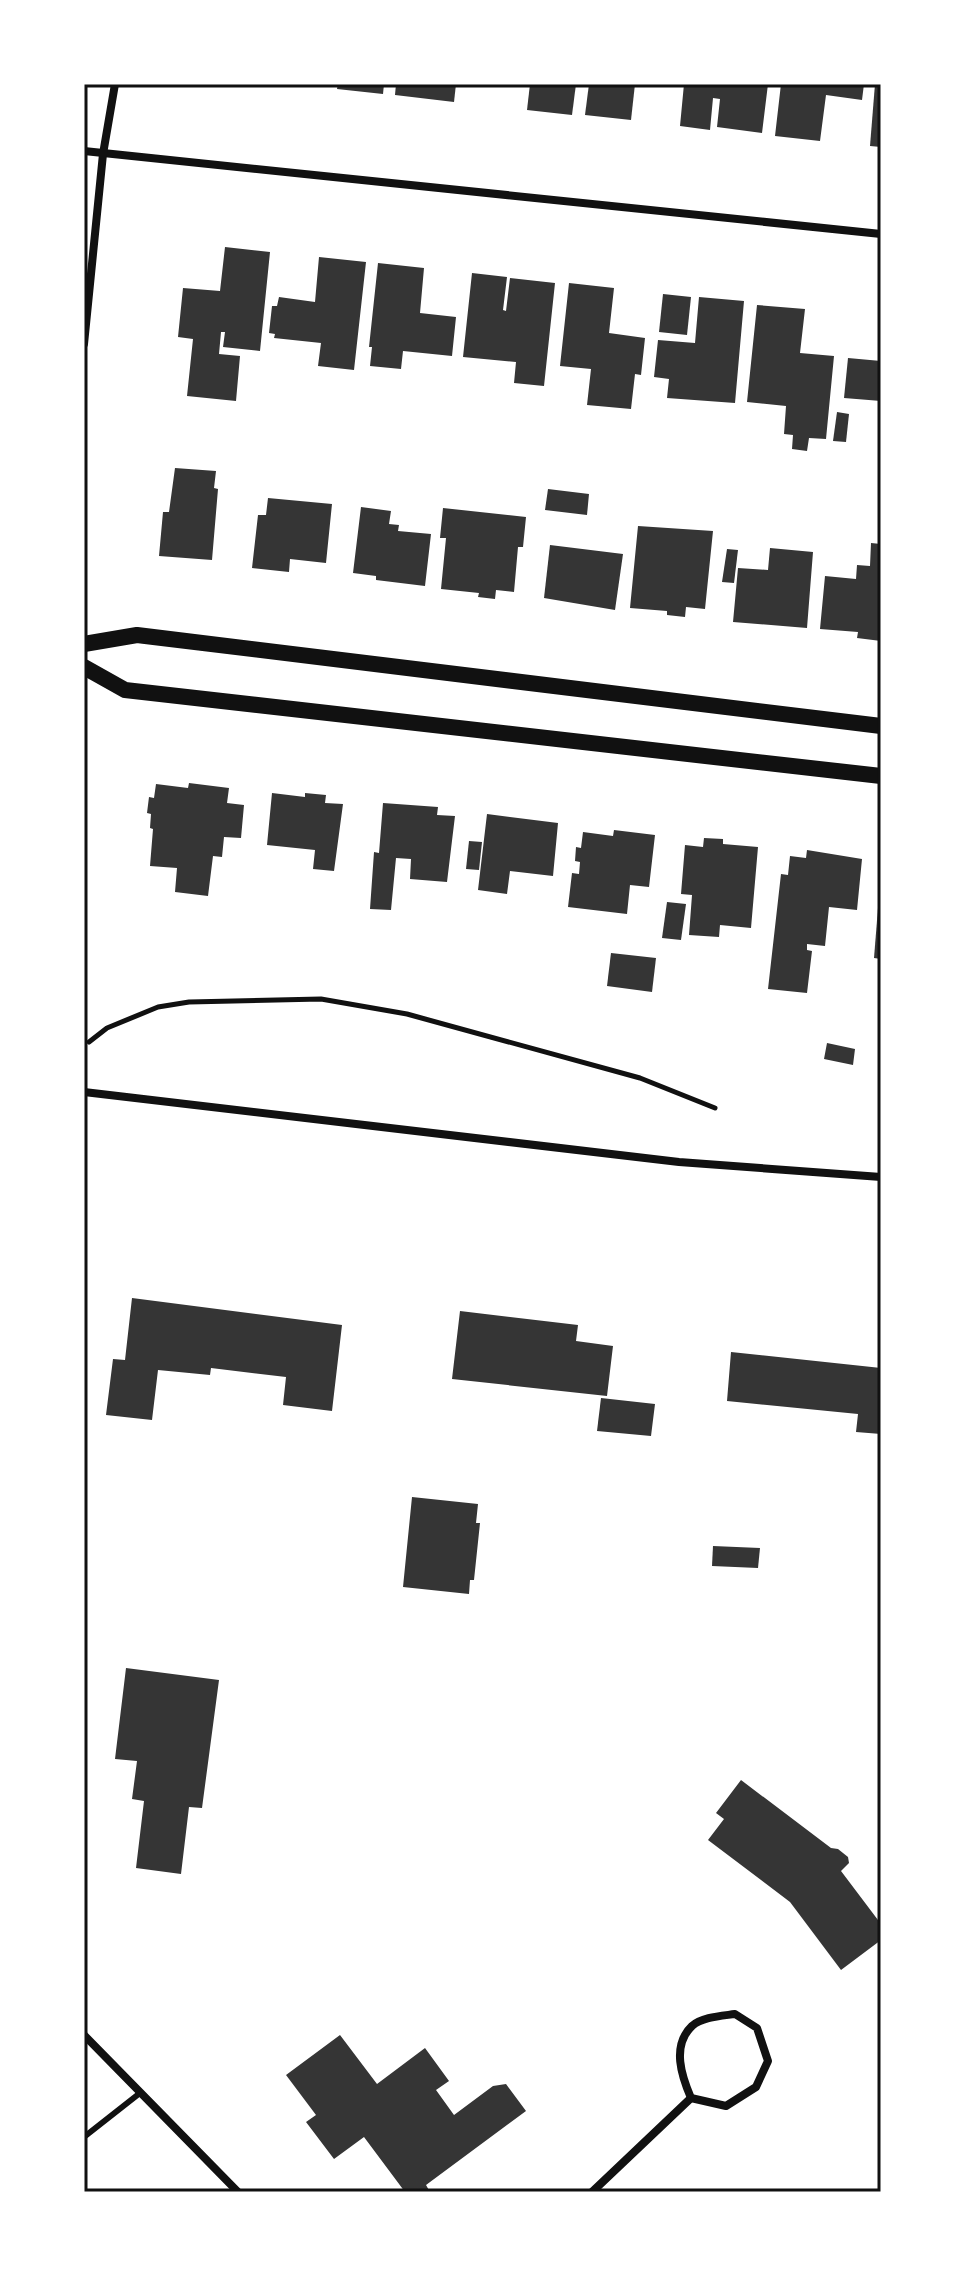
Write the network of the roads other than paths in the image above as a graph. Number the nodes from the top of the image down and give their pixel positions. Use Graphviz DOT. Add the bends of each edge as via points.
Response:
graph roads {
  1 [pos="115,84"];
  2 [pos="84,151"];
  3 [pos="103,154"];
  4 [pos="881,234"];
  5 [pos="84,344"];
  6 [pos="84,644"];
  7 [pos="84,667"];
  8 [pos="881,726"];
  9 [pos="881,776"];
  10 [pos="84,1092"];
  11 [pos="881,1177"];
  12 [pos="84,2035"];
  13 [pos="140,2093"];
  14 [pos="691,2098"];
  15 [pos="84,2137"];
  16 [pos="238,2192"];
  17 [pos="592,2192"];
  1 -- 3 [label="street"];
  2 -- 3 [label="street"];
  3 -- 4 [label="street"];
  3 -- 5 [label="street"];
  6 -- 8 [label="main road" via="137,635"];
  7 -- 9 [label="main road" via="125,690"];
  10 -- 11 [label="street" via="679,1162"];
  12 -- 13 [label="street"];
  13 -- 15 [label="lane"];
  13 -- 16 [label="street"];
  14 -- 14 [label="street" via="726,2106 756,2087 768,2061 757,2028 735,2014 692,2026 682,2043 680,2073"];
  14 -- 17 [label="street"];
}
